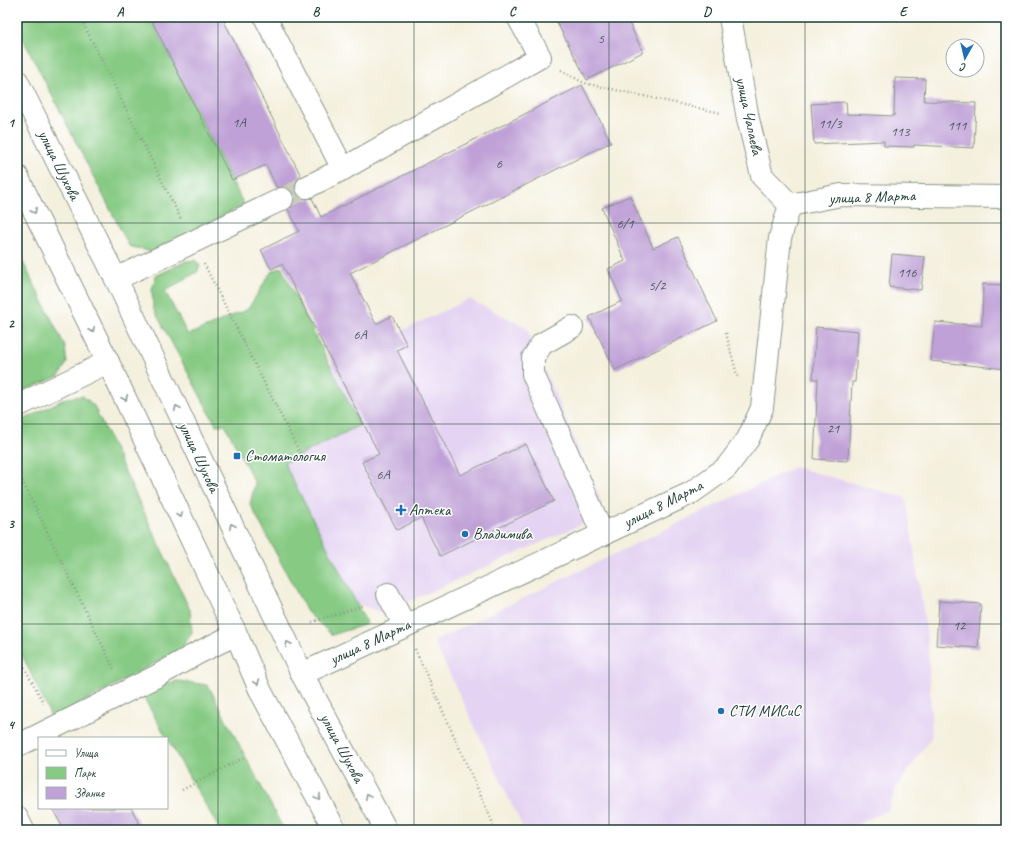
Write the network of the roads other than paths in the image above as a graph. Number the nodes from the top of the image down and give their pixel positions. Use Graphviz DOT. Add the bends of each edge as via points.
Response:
graph roads {
  1 [pos="264,17"];
  2 [pos="518,17"];
  3 [pos="730,17"];
  4 [pos="17,81"];
  5 [pos="344,169"];
  6 [pos="17,176"];
  7 [pos="307,187"];
  8 [pos="1006,197"];
  9 [pos="282,199"];
  10 [pos="790,205"];
  11 [pos="116,280"];
  12 [pos="572,327"];
  13 [pos="108,362"];
  14 [pos="17,406"];
  15 [pos="603,534"];
  16 [pos="388,594"];
  17 [pos="405,626"];
  18 [pos="236,634"];
  19 [pos="302,674"];
  20 [pos="17,746"];
  21 [pos="17,818"];
  22 [pos="23,830"];
  23 [pos="335,830"];
  24 [pos="386,830"];
  1 -- 5 [label="main road"];
  2 -- 5 [label="main road" via="540,57"];
  3 -- 10 [label="main road, улица Чапаева" via="748,119 762,176"];
  4 -- 11 [label="main road, улица Шухова"];
  5 -- 7 [label="main road"];
  6 -- 13 [label="main road, one-way"];
  8 -- 10 [label="main road, улица 8 Марта" via="841,195"];
  9 -- 11 [label="main road"];
  10 -- 15 [label="main road, улица 8 Марта" via="780,238 762,408 748,439 726,468 692,493"];
  19 -- 11 [label="main road, улица Шухова, one-way"];
  12 -- 15 [label="main road" via="542,344 533,358 533,374"];
  13 -- 14 [label="main road"];
  13 -- 18 [label="main road, one-way"];
  15 -- 17 [label="main road, улица 8 Марта"];
  16 -- 17 [label="main road"];
  17 -- 19 [label="main road, улица 8 Марта"];
  18 -- 20 [label="main road"];
  18 -- 23 [label="main road, one-way" via="261,692"];
  24 -- 19 [label="main road, улица Шухова, one-way"];
  21 -- 22 [label="main road"];
}
